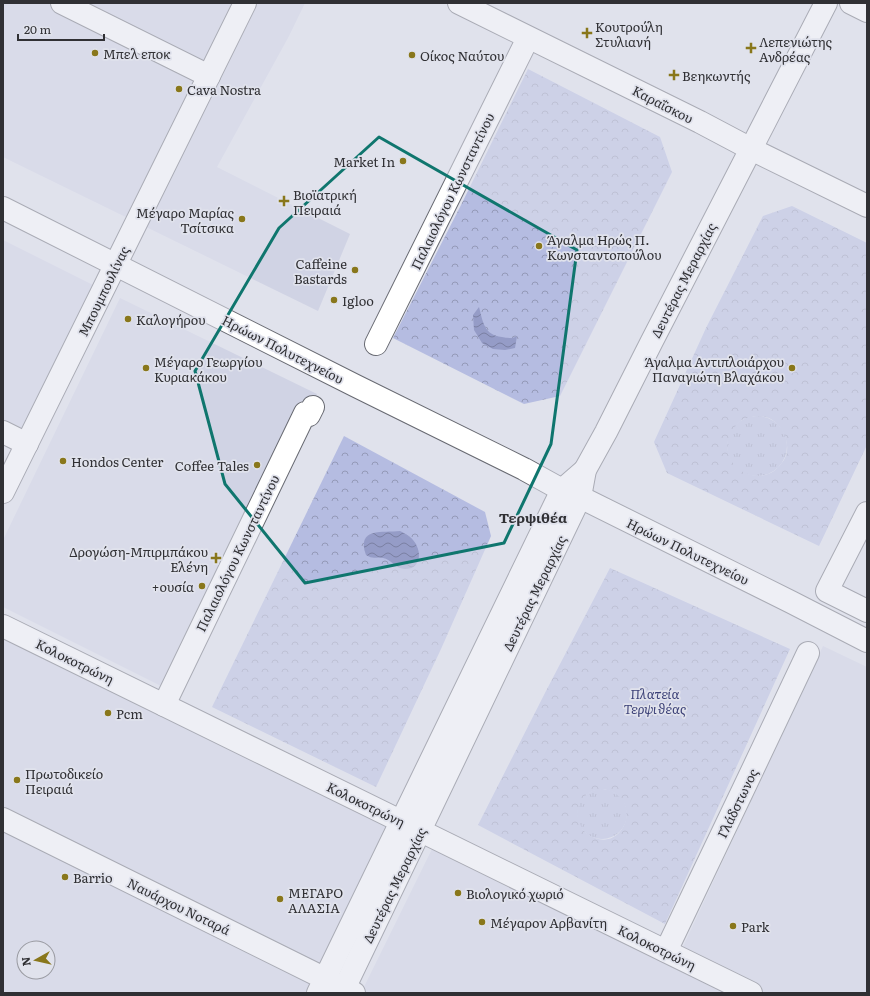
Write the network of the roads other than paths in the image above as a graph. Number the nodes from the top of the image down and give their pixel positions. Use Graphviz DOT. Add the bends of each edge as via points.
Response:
graph roads {
  1 [pos="62,3"];
  2 [pos="245,3"];
  3 [pos="458,3"];
  4 [pos="826,3"];
  5 [pos="852,3"];
  6 [pos="867,11"];
  7 [pos="528,38"];
  8 [pos="208,76"];
  9 [pos="751,149"];
  10 [pos="867,206"];
  11 [pos="3,208"];
  12 [pos="116,265"];
  13 [pos="376,344"];
  14 [pos="313,407"];
  15 [pos="3,432"];
  16 [pos="27,444"];
  17 [pos="3,492"];
  18 [pos="571,493"];
  19 [pos="867,513"];
  20 [pos="867,611"];
  21 [pos="3,626"];
  22 [pos="867,641"];
  23 [pos="808,653"];
  24 [pos="164,705"];
  25 [pos="3,819"];
  26 [pos="411,826"];
  27 [pos="666,952"];
  28 [pos="321,986"];
  29 [pos="347,991"];
  30 [pos="751,993"];
  1 -- 8 [label="street"];
  2 -- 8 [label="street, Μπουμπουλίνας"];
  3 -- 7 [label="street, Καραΐσκου"];
  4 -- 9 [label="street, Δευτέρας Μεραρχίας"];
  5 -- 6 [label="street"];
  7 -- 9 [label="street, Καραΐσκου"];
  7 -- 13 [label="street, Παλαιολόγου Κωνσταντίνου"];
  8 -- 12 [label="street, Μπουμπουλίνας"];
  9 -- 10 [label="street, Καραΐσκου"];
  9 -- 18 [label="street, Δευτέρας Μεραρχίας" via="606,432"];
  11 -- 12 [label="street, Ηρώων Πολυτεχνείου"];
  12 -- 16 [label="street, Μπουμπουλίνας"];
  12 -- 18 [label="street, Ηρώων Πολυτεχνείου"];
  14 -- 24 [label="street, Παλαιολόγου Κωνσταντίνου" via="309,415 305,413"];
  15 -- 16 [label="street"];
  16 -- 17 [label="street, Μπουμπουλίνας"];
  18 -- 22 [label="street, Ηρώων Πολυτεχνείου"];
  18 -- 26 [label="street, Δευτέρας Μεραρχίας"];
  19 -- 20 [label="street" via="827,591"];
  21 -- 24 [label="street, Κολοκοτρώνη"];
  23 -- 27 [label="street, Γλάδστωνος"];
  24 -- 26 [label="street, Κολοκοτρώνη"];
  25 -- 28 [label="street, Ναυάρχου Νοταρά"];
  26 -- 27 [label="street, Κολοκοτρώνη"];
  26 -- 28 [label="street, Δευτέρας Μεραρχίας"];
  26 -- 29 [label="street, Δευτέρας Μεραρχίας"];
  27 -- 30 [label="street, Κολοκοτρώνη"];
  28 -- 29 [label="street, Ναυάρχου Νοταρά"];
}
